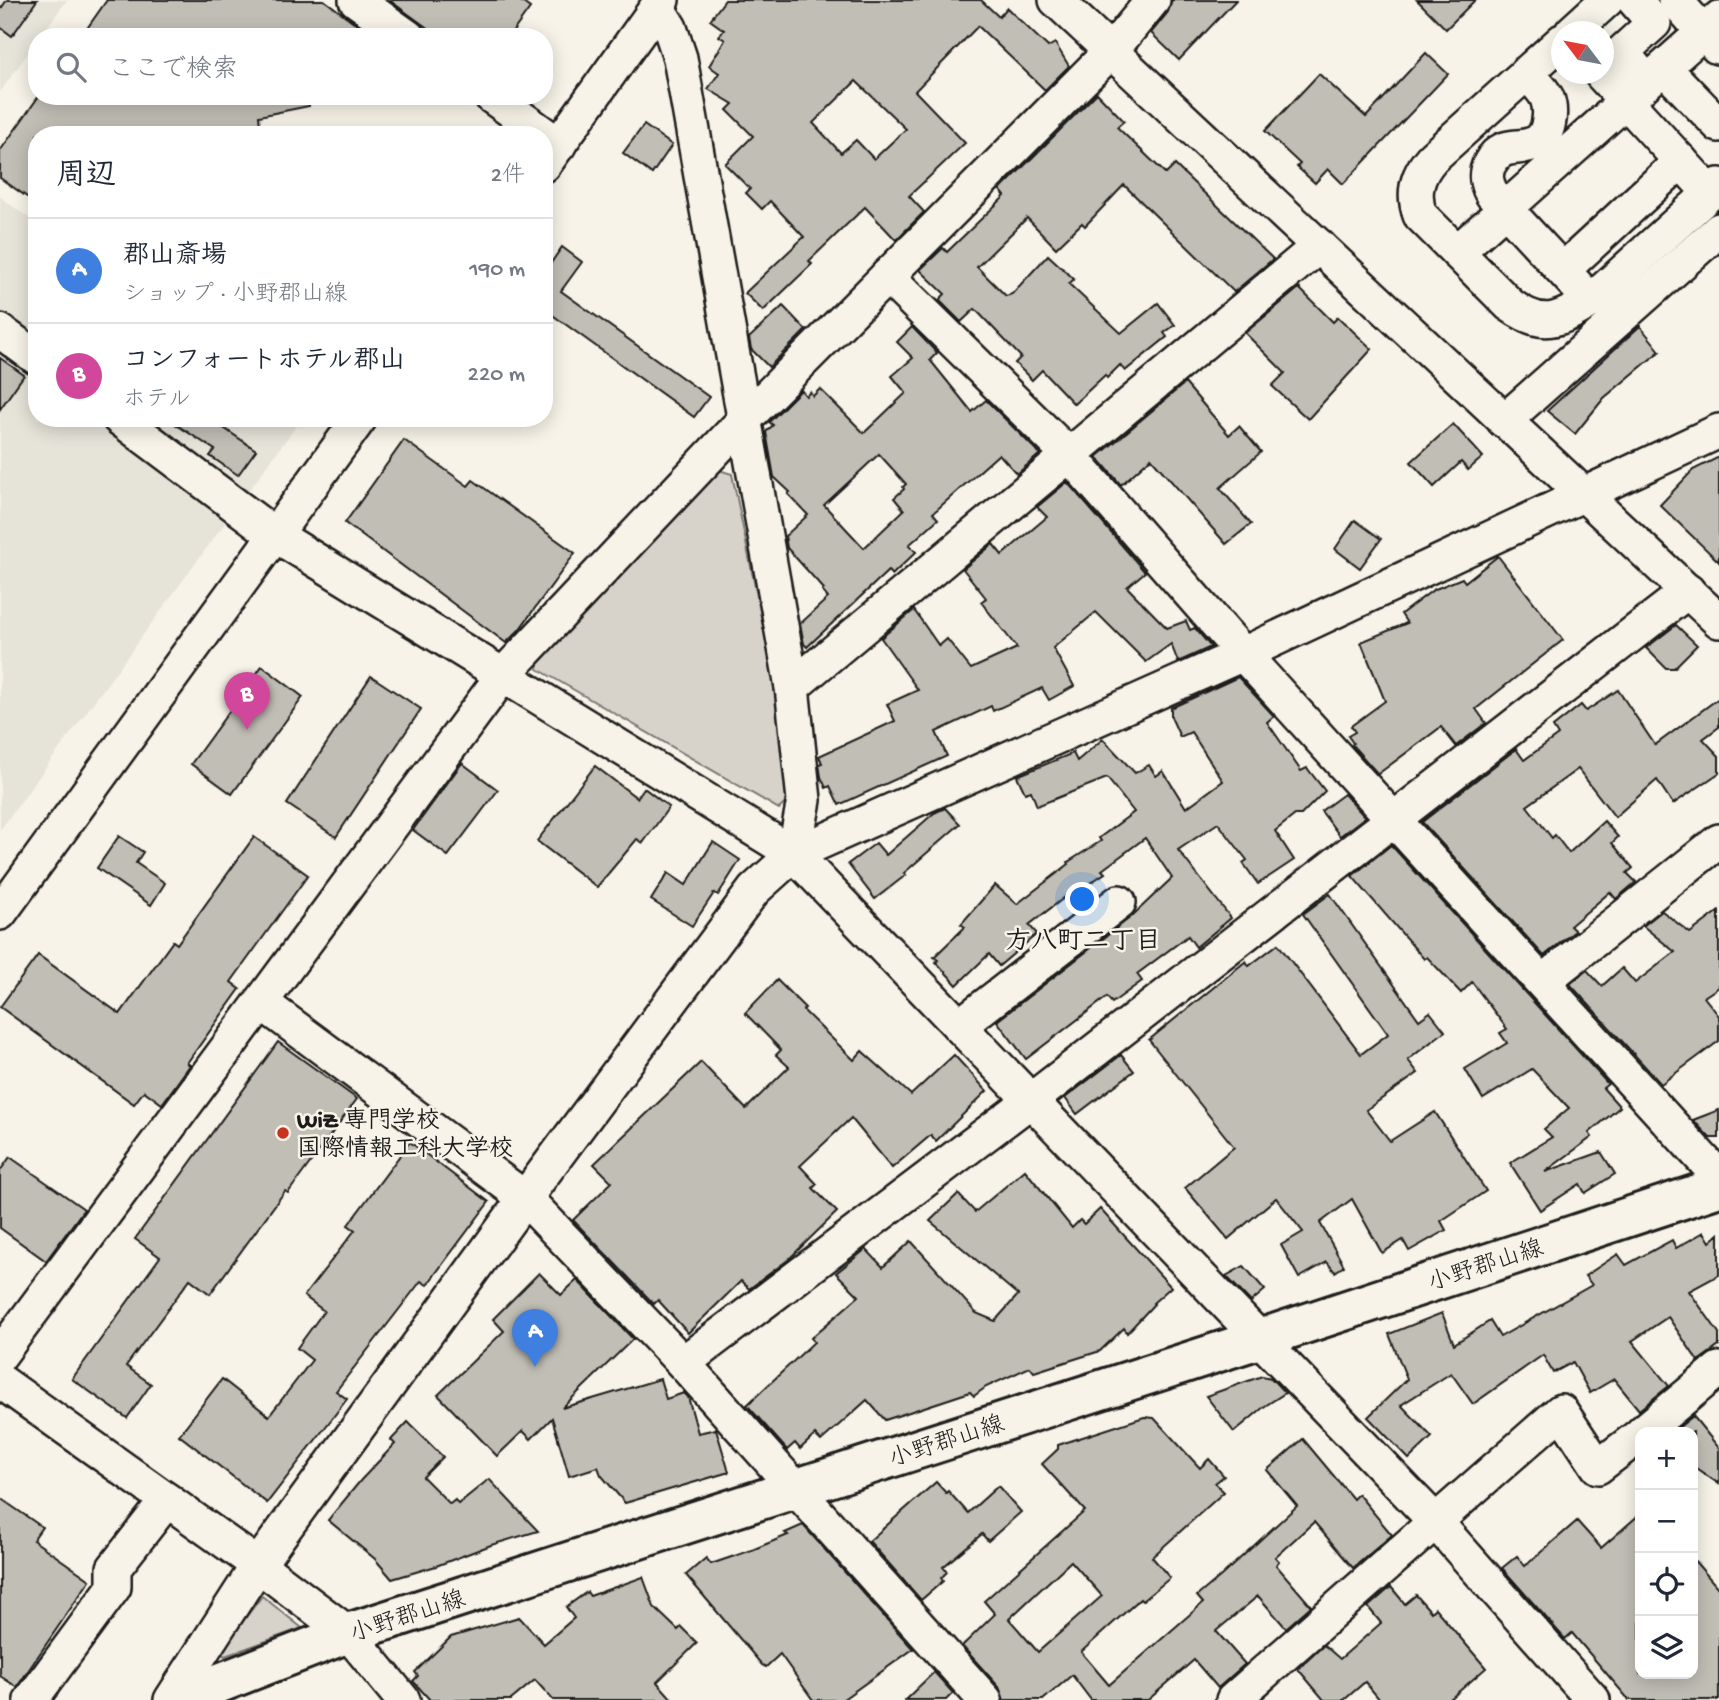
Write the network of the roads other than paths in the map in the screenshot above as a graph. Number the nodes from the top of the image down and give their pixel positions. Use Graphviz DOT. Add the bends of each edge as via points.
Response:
graph roads {
  1 [pos="356,0"];
  2 [pos="1056,0"];
  3 [pos="1153,0"];
  4 [pos="1607,0"];
  5 [pos="1633,0"];
  6 [pos="1675,0"];
  7 [pos="659,3"];
  8 [pos="1576,21"];
  9 [pos="395,28"];
  10 [pos="1714,33"];
  11 [pos="1551,45"];
  12 [pos="1111,51"];
  13 [pos="1526,72"];
  14 [pos="1614,77"];
  15 [pos="1646,84"];
  16 [pos="500,105"];
  17 [pos="1719,125"];
  18 [pos="522,126"];
  19 [pos="553,154"];
  20 [pos="1681,161"];
  21 [pos="1715,189"];
  22 [pos="1507,208"];
  23 [pos="1624,214"];
  24 [pos="1719,229"];
  25 [pos="1653,245"];
  26 [pos="1319,246"];
  27 [pos="1457,252"];
  28 [pos="1563,270"];
  29 [pos="887,276"];
  30 [pos="1591,301"];
  31 [pos="0,331"];
  32 [pos="28,351"];
  33 [pos="743,421"];
  34 [pos="1504,421"];
  35 [pos="131,427"];
  36 [pos="353,427"];
  37 [pos="1719,430"];
  38 [pos="1069,455"];
  39 [pos="1581,494"];
  40 [pos="275,535"];
  41 [pos="1688,591"];
  42 [pos="1719,621"];
  43 [pos="1243,654"];
  44 [pos="503,675"];
  45 [pos="792,687"];
  46 [pos="1395,820"];
  47 [pos="1719,841"];
  48 [pos="794,854"];
  49 [pos="1119,902"];
  50 [pos="0,913"];
  51 [pos="1542,982"];
  52 [pos="262,1003"];
  53 [pos="959,1026"];
  54 [pos="1030,1101"];
  55 [pos="1719,1177"];
  56 [pos="1719,1187"];
  57 [pos="525,1198"];
  58 [pos="1262,1338"];
  59 [pos="0,1355"];
  60 [pos="683,1363"];
  61 [pos="1719,1369"];
  62 [pos="0,1381"];
  63 [pos="1651,1427"];
  64 [pos="1635,1439"];
  65 [pos="795,1489"];
  66 [pos="167,1500"];
  67 [pos="1434,1520"];
  68 [pos="258,1565"];
  69 [pos="348,1633"];
  70 [pos="31,1700"];
  71 [pos="173,1700"];
  72 [pos="403,1700"];
  73 [pos="985,1700"];
  74 [pos="1233,1700"];
  75 [pos="1592,1700"];
  1 -- 9 [label="street"];
  2 -- 12 [label="street"];
  3 -- 12 [label="street"];
  4 -- 8 [label="street"];
  5 -- 15 [label="street" via="1654,23 1622,52"];
  6 -- 10 [label="street"];
  7 -- 19 [label="street"];
  7 -- 33 [label="street" via="680,58"];
  10 -- 15 [label="street"];
  11 -- 13 [label="street"];
  12 -- 26 [label="street"];
  12 -- 29 [label="street"];
  13 -- 22 [label="street" via="1547,98 1549,124 1535,143 1500,150 1487,169 1492,194"];
  13 -- 27 [label="street" via="1432,158 1419,176 1415,196 1420,215"];
  14 -- 15 [label="street"];
  15 -- 17 [label="street"];
  15 -- 20 [label="street"];
  15 -- 22 [label="street"];
  16 -- 18 [label="street"];
  20 -- 21 [label="street"];
  20 -- 23 [label="street"];
  21 -- 25 [label="street"];
  22 -- 27 [label="street"];
  22 -- 28 [label="street"];
  23 -- 25 [label="street"];
  23 -- 28 [label="street"];
  24 -- 34 [label="street"];
  25 -- 30 [label="street"];
  26 -- 34 [label="street"];
  26 -- 38 [label="street"];
  27 -- 30 [label="street" via="1526,316 1545,322"];
  28 -- 30 [label="street"];
  29 -- 33 [label="street"];
  29 -- 38 [label="street"];
  31 -- 32 [label="street"];
  33 -- 44 [label="street"];
  33 -- 45 [label="street"];
  34 -- 39 [label="street"];
  35 -- 40 [label="street"];
  36 -- 40 [label="street"];
  37 -- 39 [label="street"];
  38 -- 43 [label="street"];
  38 -- 45 [label="street"];
  39 -- 41 [label="street"];
  39 -- 43 [label="street"];
  40 -- 44 [label="street"];
  40 -- 50 [label="street"];
  41 -- 42 [label="street"];
  41 -- 46 [label="street"];
  43 -- 46 [label="street"];
  43 -- 48 [label="street"];
  44 -- 48 [label="street"];
  44 -- 52 [label="street"];
  45 -- 48 [label="street" via="804,800"];
  46 -- 51 [label="street"];
  46 -- 54 [label="street"];
  47 -- 51 [label="street"];
  48 -- 53 [label="street"];
  48 -- 57 [label="street" via="754,890"];
  49 -- 53 [label="street"];
  51 -- 55 [label="street"];
  52 -- 57 [label="street"];
  52 -- 59 [label="street"];
  53 -- 54 [label="street"];
  54 -- 58 [label="street"];
  54 -- 60 [label="street"];
  56 -- 58 [label="main road, 小野郡山線"];
  57 -- 60 [label="street"];
  57 -- 68 [label="street"];
  58 -- 65 [label="main road, 小野郡山線"];
  58 -- 67 [label="street"];
  60 -- 65 [label="street"];
  61 -- 63 [label="street"];
  62 -- 66 [label="street"];
  64 -- 67 [label="street" via="1598,1467 1561,1411"];
  65 -- 69 [label="main road, 小野郡山線"];
  65 -- 73 [label="street"];
  66 -- 68 [label="street"];
  66 -- 70 [label="street" via="114,1568 114,1587"];
  67 -- 74 [label="street"];
  67 -- 75 [label="street"];
  68 -- 69 [label="street"];
  68 -- 71 [label="street"];
  69 -- 71 [label="main road, 小野郡山線"];
  69 -- 72 [label="street"];
}
